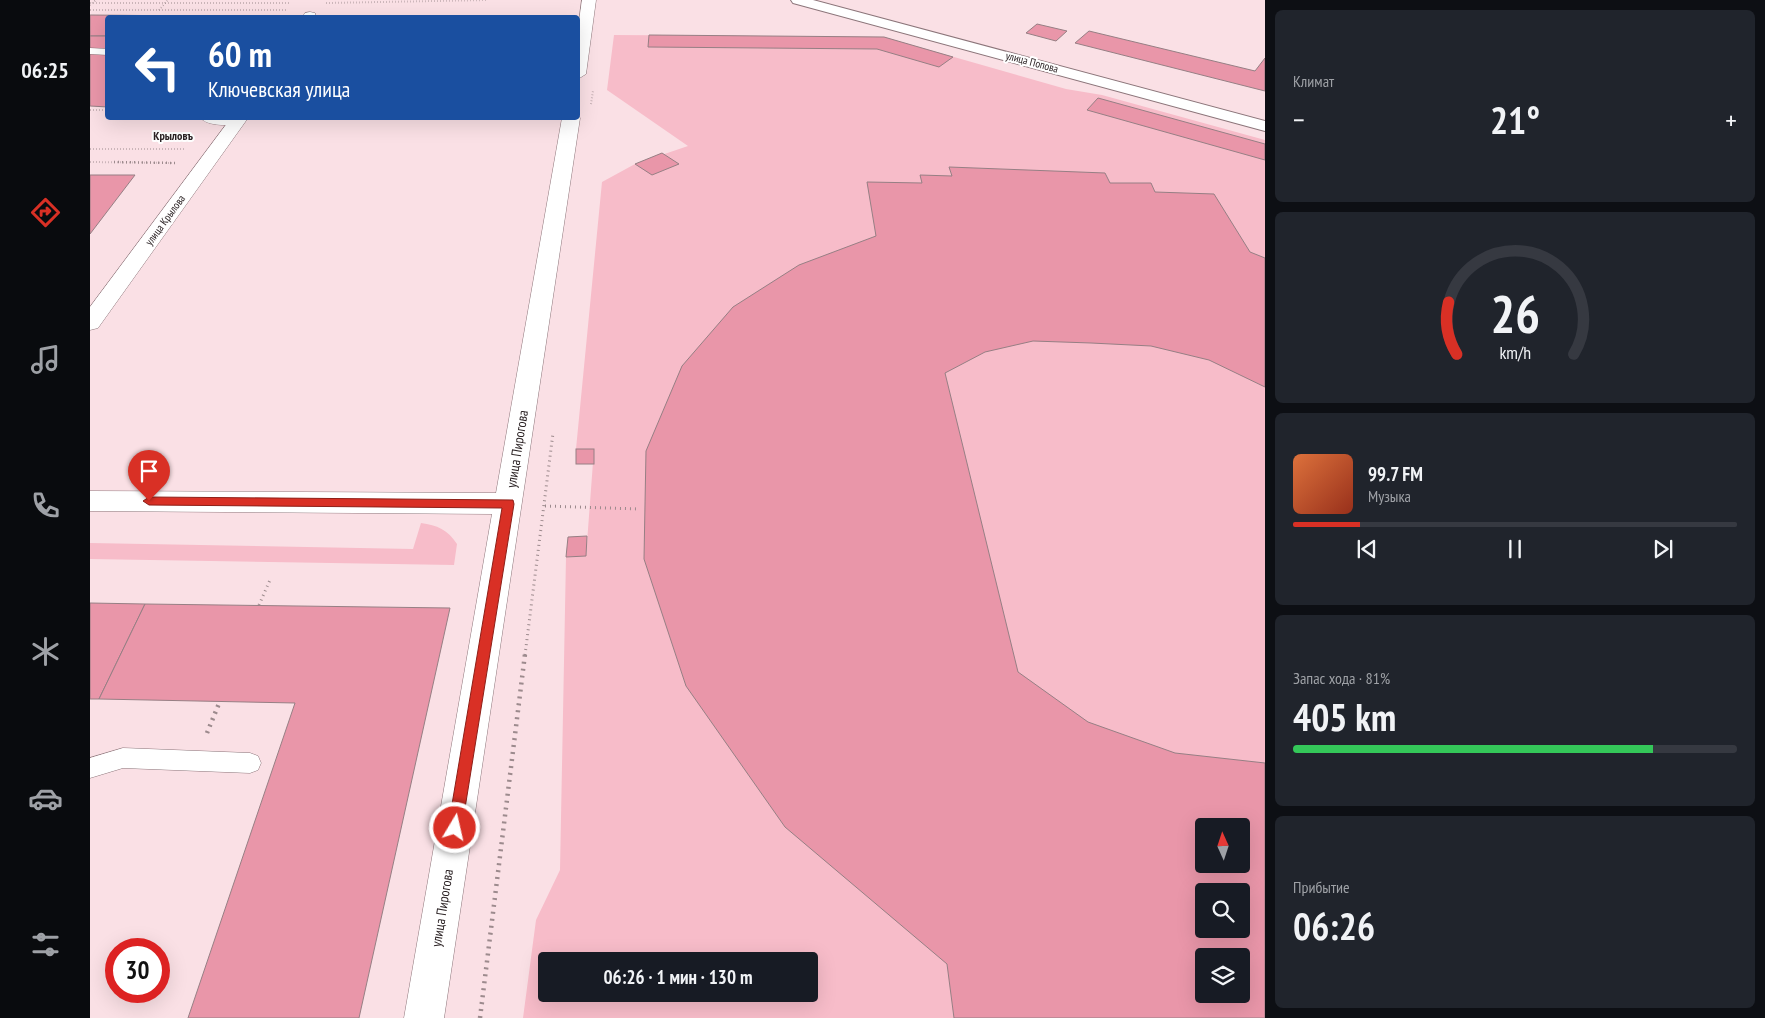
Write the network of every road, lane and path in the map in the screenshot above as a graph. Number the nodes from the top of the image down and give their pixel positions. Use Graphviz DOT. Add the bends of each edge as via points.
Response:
graph roads {
  1 [pos="96,0"];
  2 [pos="168,0"];
  3 [pos="589,0"];
  4 [pos="798,0"];
  5 [pos="90,5"];
  6 [pos="90,10"];
  7 [pos="159,10"];
  8 [pos="295,10"];
  9 [pos="90,51"];
  10 [pos="105,52"];
  11 [pos="580,61"];
  12 [pos="593,85"];
  13 [pos="90,110"];
  14 [pos="105,110"];
  15 [pos="580,116"];
  16 [pos="237,120"];
  17 [pos="579,120"];
  18 [pos="1265,126"];
  19 [pos="90,149"];
  20 [pos="188,149"];
  21 [pos="90,162"];
  22 [pos="178,163"];
  23 [pos="90,323"];
  24 [pos="554,425"];
  25 [pos="90,500"];
  26 [pos="508,504"];
  27 [pos="545,506"];
  28 [pos="639,509"];
  29 [pos="270,580"];
  30 [pos="259,605"];
  31 [pos="250,763"];
  32 [pos="90,768"];
  33 [pos="424,1018"];
  34 [pos="480,1018"];
  1 -- 5 [label="path"];
  2 -- 7 [label="path"];
  3 -- 11 [label="street"];
  4 -- 18 [label="street, улица Попова"];
  6 -- 7 [label="path"];
  7 -- 8 [label="path"];
  9 -- 10 [label="lane"];
  12 -- 15 [label="path"];
  13 -- 14 [label="path"];
  16 -- 23 [label="street, улица Крылова"];
  17 -- 26 [label="street, улица Пирогова"];
  19 -- 20 [label="path"];
  21 -- 22 [label="path"];
  24 -- 27 [label="path"];
  25 -- 26 [label="street"];
  26 -- 33 [label="street, улица Пирогова"];
  27 -- 28 [label="path"];
  27 -- 34 [label="path"];
  29 -- 30 [label="path"];
  31 -- 32 [label="lane" via="122,758"];
}
